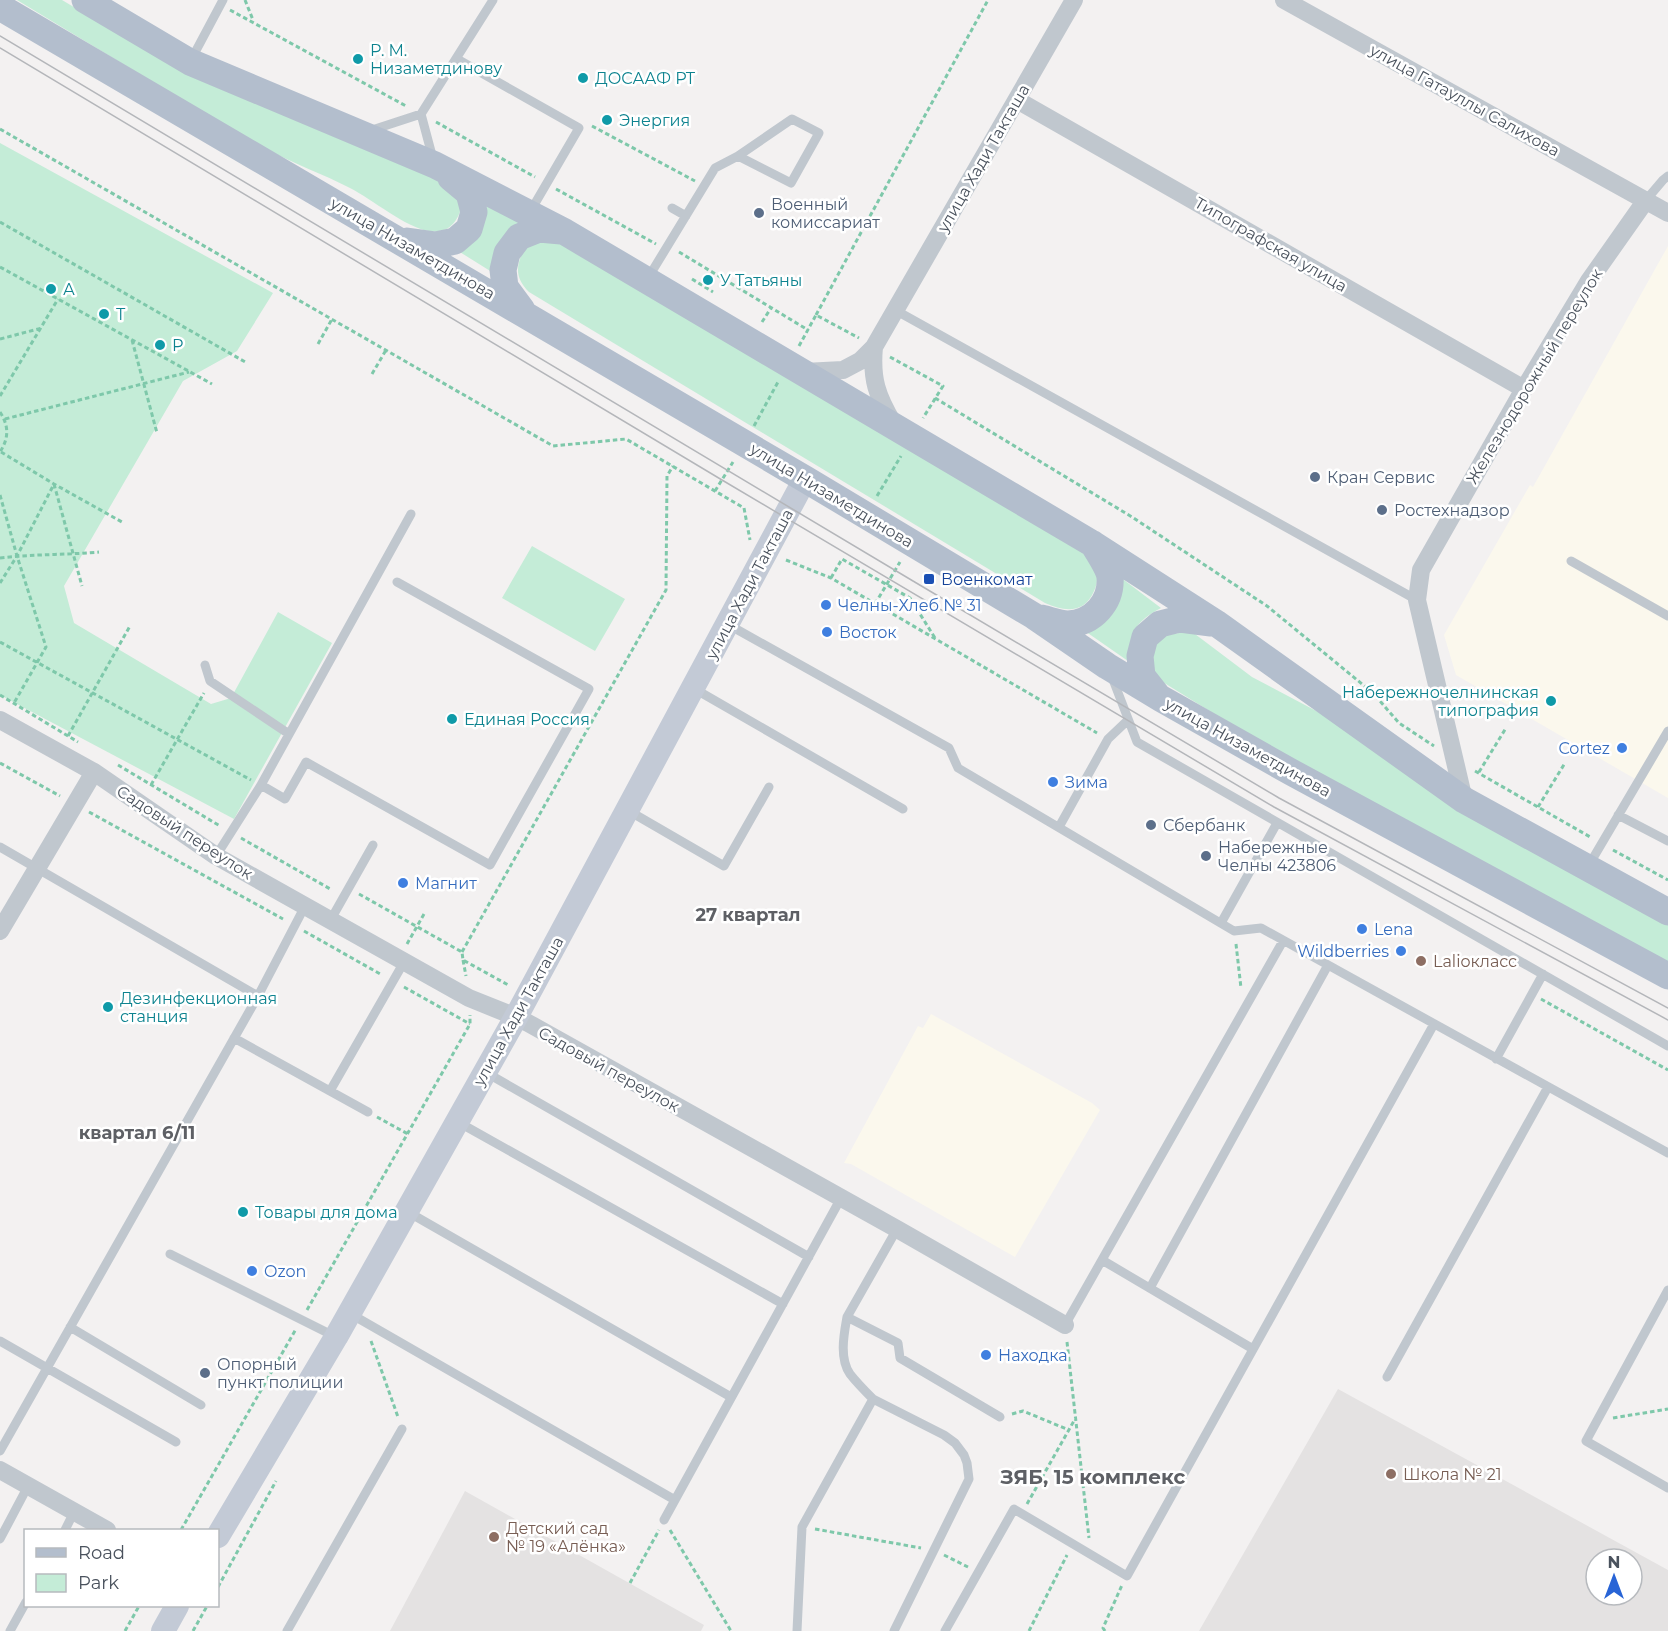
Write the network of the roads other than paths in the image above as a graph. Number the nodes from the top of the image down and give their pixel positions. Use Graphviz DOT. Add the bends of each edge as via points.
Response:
graph roads {
  1 [pos="85,0"];
  2 [pos="493,0"];
  3 [pos="1074,0"];
  4 [pos="1284,0"];
  5 [pos="222,2"];
  6 [pos="0,6"];
  7 [pos="457,59"];
  8 [pos="190,62"];
  9 [pos="1017,100"];
  10 [pos="421,114"];
  11 [pos="360,134"];
  12 [pos="738,156"];
  13 [pos="435,165"];
  14 [pos="1668,176"];
  15 [pos="1646,200"];
  16 [pos="672,208"];
  17 [pos="1668,213"];
  18 [pos="529,214"];
  19 [pos="686,216"];
  20 [pos="565,232"];
  21 [pos="400,240"];
  22 [pos="646,280"];
  23 [pos="895,310"];
  24 [pos="524,313"];
  25 [pos="875,348"];
  26 [pos="790,377"];
  27 [pos="1524,388"];
  28 [pos="895,428"];
  29 [pos="805,479"];
  30 [pos="411,514"];
  31 [pos="1093,544"];
  32 [pos="1571,561"];
  33 [pos="397,582"];
  34 [pos="1417,600"];
  35 [pos="1034,616"];
  36 [pos="1668,616"];
  37 [pos="1216,623"];
  38 [pos="728,624"];
  39 [pos="206,665"];
  40 [pos="1107,666"];
  41 [pos="693,688"];
  42 [pos="1160,698"];
  43 [pos="0,720"];
  44 [pos="1128,720"];
  45 [pos="1668,731"];
  46 [pos="289,734"];
  47 [pos="94,772"];
  48 [pos="261,785"];
  49 [pos="769,786"];
  50 [pos="1464,800"];
  51 [pos="903,809"];
  52 [pos="627,810"];
  53 [pos="1618,815"];
  54 [pos="1277,823"];
  55 [pos="1059,827"];
  56 [pos="1668,841"];
  57 [pos="373,845"];
  58 [pos="0,847"];
  59 [pos="216,856"];
  60 [pos="36,868"];
  61 [pos="1587,868"];
  62 [pos="305,906"];
  63 [pos="1668,912"];
  64 [pos="330,921"];
  65 [pos="1221,923"];
  66 [pos="0,931"];
  67 [pos="1283,940"];
  68 [pos="401,960"];
  69 [pos="1328,965"];
  70 [pos="1543,974"];
  71 [pos="1668,976"];
  72 [pos="258,996"];
  73 [pos="516,1017"];
  74 [pos="1434,1024"];
  75 [pos="234,1038"];
  76 [pos="1668,1046"];
  77 [pos="1496,1059"];
  78 [pos="485,1072"];
  79 [pos="1548,1087"];
  80 [pos="330,1091"];
  81 [pos="368,1112"];
  82 [pos="457,1122"];
  83 [pos="1668,1153"];
  84 [pos="841,1198"];
  85 [pos="406,1210"];
  86 [pos="897,1228"];
  87 [pos="170,1254"];
  88 [pos="809,1257"];
  89 [pos="1102,1260"];
  90 [pos="1150,1288"];
  91 [pos="1668,1290"];
  92 [pos="783,1304"];
  93 [pos="847,1317"];
  94 [pos="357,1318"];
  95 [pos="1065,1325"];
  96 [pos="70,1327"];
  97 [pos="336,1337"];
  98 [pos="0,1341"];
  99 [pos="1253,1349"];
  100 [pos="47,1368"];
  101 [pos="1387,1377"];
  102 [pos="731,1398"];
  103 [pos="873,1399"];
  104 [pos="201,1405"];
  105 [pos="1000,1417"];
  106 [pos="402,1429"];
  107 [pos="176,1442"];
  108 [pos="0,1451"];
  109 [pos="0,1470"];
  110 [pos="28,1486"];
  111 [pos="1668,1488"];
  112 [pos="675,1500"];
  113 [pos="75,1512"];
  114 [pos="664,1520"];
  115 [pos="66,1529"];
  116 [pos="104,1529"];
  117 [pos="219,1534"];
  118 [pos="0,1539"];
  119 [pos="24,1606"];
  120 [pos="176,1607"];
  121 [pos="10,1631"];
  122 [pos="163,1631"];
  123 [pos="286,1631"];
  124 [pos="797,1631"];
  125 [pos="894,1631"];
  126 [pos="945,1631"];
  1 -- 8 [label="main road"];
  2 -- 7 [label="lane"];
  3 -- 9 [label="street, улица Хади Такташа"];
  4 -- 15 [label="street, улица Гатауллы Салихова"];
  5 -- 8 [label="lane"];
  6 -- 21 [label="main road, улица Низаметдинова"];
  7 -- 10 [label="lane"];
  7 -- 18 [label="lane" via="579,128"];
  8 -- 11 [label="main road"];
  9 -- 23 [label="street, улица Хади Такташа"];
  9 -- 27 [label="street, Типографская улица"];
  10 -- 11 [label="lane"];
  10 -- 13 [label="lane"];
  11 -- 13 [label="main road"];
  12 -- 12 [label="lane" via="791,183 819,133 792,119"];
  12 -- 19 [label="lane" via="715,168"];
  13 -- 18 [label="main road"];
  13 -- 21 [label="main road" via="469,193 474,212 468,229 455,241 436,245"];
  14 -- 15 [label="lane"];
  15 -- 17 [label="street, улица Гатауллы Салихова"];
  15 -- 27 [label="street, Железнодорожный переулок" via="1589,281"];
  16 -- 19 [label="lane"];
  18 -- 20 [label="main road"];
  19 -- 22 [label="lane"];
  20 -- 22 [label="main road"];
  20 -- 24 [label="main road" via="538,229 519,237 507,253 505,287"];
  21 -- 24 [label="main road, улица Низаметдинова"];
  22 -- 26 [label="main road"];
  23 -- 25 [label="street, улица Хади Такташа"];
  23 -- 34 [label="lane"];
  24 -- 29 [label="main road, улица Низаметдинова"];
  25 -- 26 [label="street" via="843,370"];
  25 -- 28 [label="street" via="875,387"];
  26 -- 28 [label="main road"];
  27 -- 34 [label="street, Железнодорожный переулок" via="1421,570"];
  28 -- 31 [label="main road"];
  29 -- 35 [label="main road, улица Низаметдинова"];
  29 -- 38 [label="main road, улица Хади Такташа"];
  30 -- 46 [label="lane"];
  31 -- 35 [label="main road" via="1110,576 1108,594 1100,610 1086,620 1068,624"];
  31 -- 37 [label="main road"];
  32 -- 36 [label="lane"];
  33 -- 48 [label="lane" via="589,689 490,865 306,762 285,799"];
  34 -- 50 [label="street, Железнодорожный переулок"];
  35 -- 40 [label="main road, улица Низаметдинова"];
  37 -- 42 [label="main road" via="1180,619 1160,624 1145,637 1140,656 1142,676"];
  37 -- 50 [label="main road"];
  38 -- 41 [label="main road, улица Хади Такташа"];
  38 -- 55 [label="lane" via="949,748 958,768"];
  39 -- 46 [label="lane" via="210,681"];
  40 -- 42 [label="main road, улица Низаметдинова"];
  40 -- 44 [label="lane"];
  41 -- 51 [label="lane"];
  41 -- 52 [label="main road, улица Хади Такташа"];
  42 -- 71 [label="main road, улица Низаметдинова"];
  43 -- 47 [label="street, Садовый переулок"];
  44 -- 54 [label="lane" via="1137,742"];
  44 -- 55 [label="lane" via="1108,739"];
  45 -- 53 [label="lane"];
  46 -- 48 [label="lane"];
  47 -- 59 [label="street, Садовый переулок"];
  47 -- 60 [label="street"];
  48 -- 59 [label="lane"];
  49 -- 52 [label="lane" via="724,866"];
  50 -- 61 [label="main road"];
  52 -- 73 [label="main road, улица Хади Такташа"];
  53 -- 56 [label="lane"];
  53 -- 61 [label="lane"];
  54 -- 65 [label="lane"];
  54 -- 70 [label="lane"];
  55 -- 65 [label="lane"];
  57 -- 64 [label="lane"];
  58 -- 60 [label="lane"];
  59 -- 62 [label="street, Садовый переулок"];
  60 -- 66 [label="street"];
  60 -- 72 [label="lane"];
  61 -- 63 [label="main road"];
  62 -- 64 [label="street, Садовый переулок"];
  62 -- 72 [label="lane"];
  64 -- 68 [label="street, Садовый переулок"];
  65 -- 67 [label="lane" via="1234,931 1261,928"];
  67 -- 69 [label="lane"];
  67 -- 89 [label="lane"];
  68 -- 73 [label="street, Садовый переулок" via="469,998"];
  68 -- 80 [label="lane"];
  69 -- 74 [label="lane"];
  69 -- 90 [label="lane"];
  70 -- 76 [label="lane"];
  70 -- 77 [label="lane"];
  72 -- 75 [label="lane"];
  73 -- 78 [label="main road, улица Хади Такташа"];
  73 -- 84 [label="street, Садовый переулок"];
  74 -- 77 [label="lane"];
  74 -- 99 [label="lane"];
  75 -- 80 [label="lane"];
  75 -- 96 [label="lane"];
  77 -- 79 [label="lane"];
  78 -- 82 [label="main road, улица Хади Такташа"];
  78 -- 88 [label="lane"];
  79 -- 83 [label="lane"];
  79 -- 101 [label="lane"];
  80 -- 81 [label="lane"];
  82 -- 85 [label="main road, улица Хади Такташа"];
  82 -- 92 [label="lane"];
  84 -- 86 [label="street, Садовый переулок"];
  84 -- 88 [label="lane"];
  85 -- 94 [label="main road, улица Хади Такташа"];
  85 -- 102 [label="lane"];
  86 -- 93 [label="lane"];
  86 -- 95 [label="street, Садовый переулок"];
  87 -- 97 [label="lane"];
  88 -- 92 [label="lane"];
  89 -- 90 [label="lane"];
  89 -- 95 [label="lane"];
  90 -- 99 [label="lane"];
  91 -- 111 [label="lane" via="1586,1441"];
  92 -- 102 [label="lane"];
  93 -- 103 [label="lane" via="844,1359 849,1372"];
  93 -- 105 [label="lane" via="898,1343 900,1358"];
  94 -- 97 [label="main road, улица Хади Такташа"];
  94 -- 112 [label="lane"];
  96 -- 100 [label="lane"];
  96 -- 104 [label="lane"];
  97 -- 117 [label="main road, улица Хади Такташа"];
  98 -- 100 [label="lane"];
  99 -- 126 [label="lane" via="1126,1576 1014,1509"];
  100 -- 107 [label="lane"];
  100 -- 108 [label="lane"];
  102 -- 112 [label="lane"];
  103 -- 124 [label="lane" via="802,1527"];
  103 -- 125 [label="lane" via="955,1443 964,1455 969,1479"];
  106 -- 123 [label="lane"];
  109 -- 110 [label="street"];
  110 -- 113 [label="street"];
  110 -- 118 [label="lane"];
  112 -- 114 [label="lane"];
  113 -- 115 [label="lane"];
  113 -- 116 [label="street"];
  119 -- 121 [label="lane"];
  120 -- 122 [label="main road"];
}
